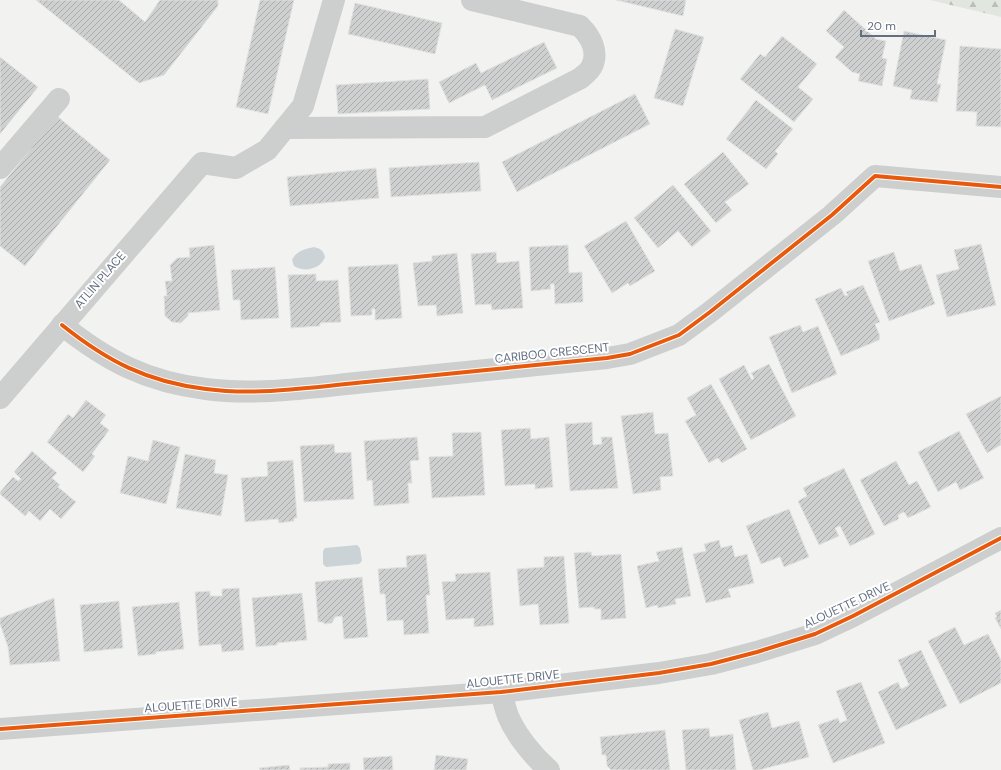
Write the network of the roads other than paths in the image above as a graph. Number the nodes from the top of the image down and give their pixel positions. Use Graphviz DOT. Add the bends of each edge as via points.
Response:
graph roads {
  1 [pos="334,0"];
  2 [pos="472,0"];
  3 [pos="59,99"];
  4 [pos="285,128"];
  5 [pos="0,168"];
  6 [pos="1001,187"];
  7 [pos="62,325"];
  8 [pos="0,398"];
  9 [pos="1001,538"];
  10 [pos="501,692"];
  11 [pos="0,729"];
  12 [pos="549,770"];
  1 -- 4 [label="street" via="304,106"];
  2 -- 4 [label="street" via="580,26 589,35 594,48 592,67 581,78 485,127"];
  3 -- 5 [label="street"];
  4 -- 7 [label="street, ATLIN PLACE" via="267,150 236,168 202,163"];
  6 -- 7 [label="street, CARIBOO CRESCENT" via="875,176 832,215 679,334 630,354 607,358 305,388 236,391 206,389 147,376 122,366 94,350"];
  7 -- 8 [label="street, ATLIN PLACE"];
  9 -- 10 [label="street, ALOUETTE DRIVE" via="815,634 757,652 711,664 659,673"];
  10 -- 11 [label="street, ALOUETTE DRIVE"];
  10 -- 12 [label="street" via="515,729"];
}
